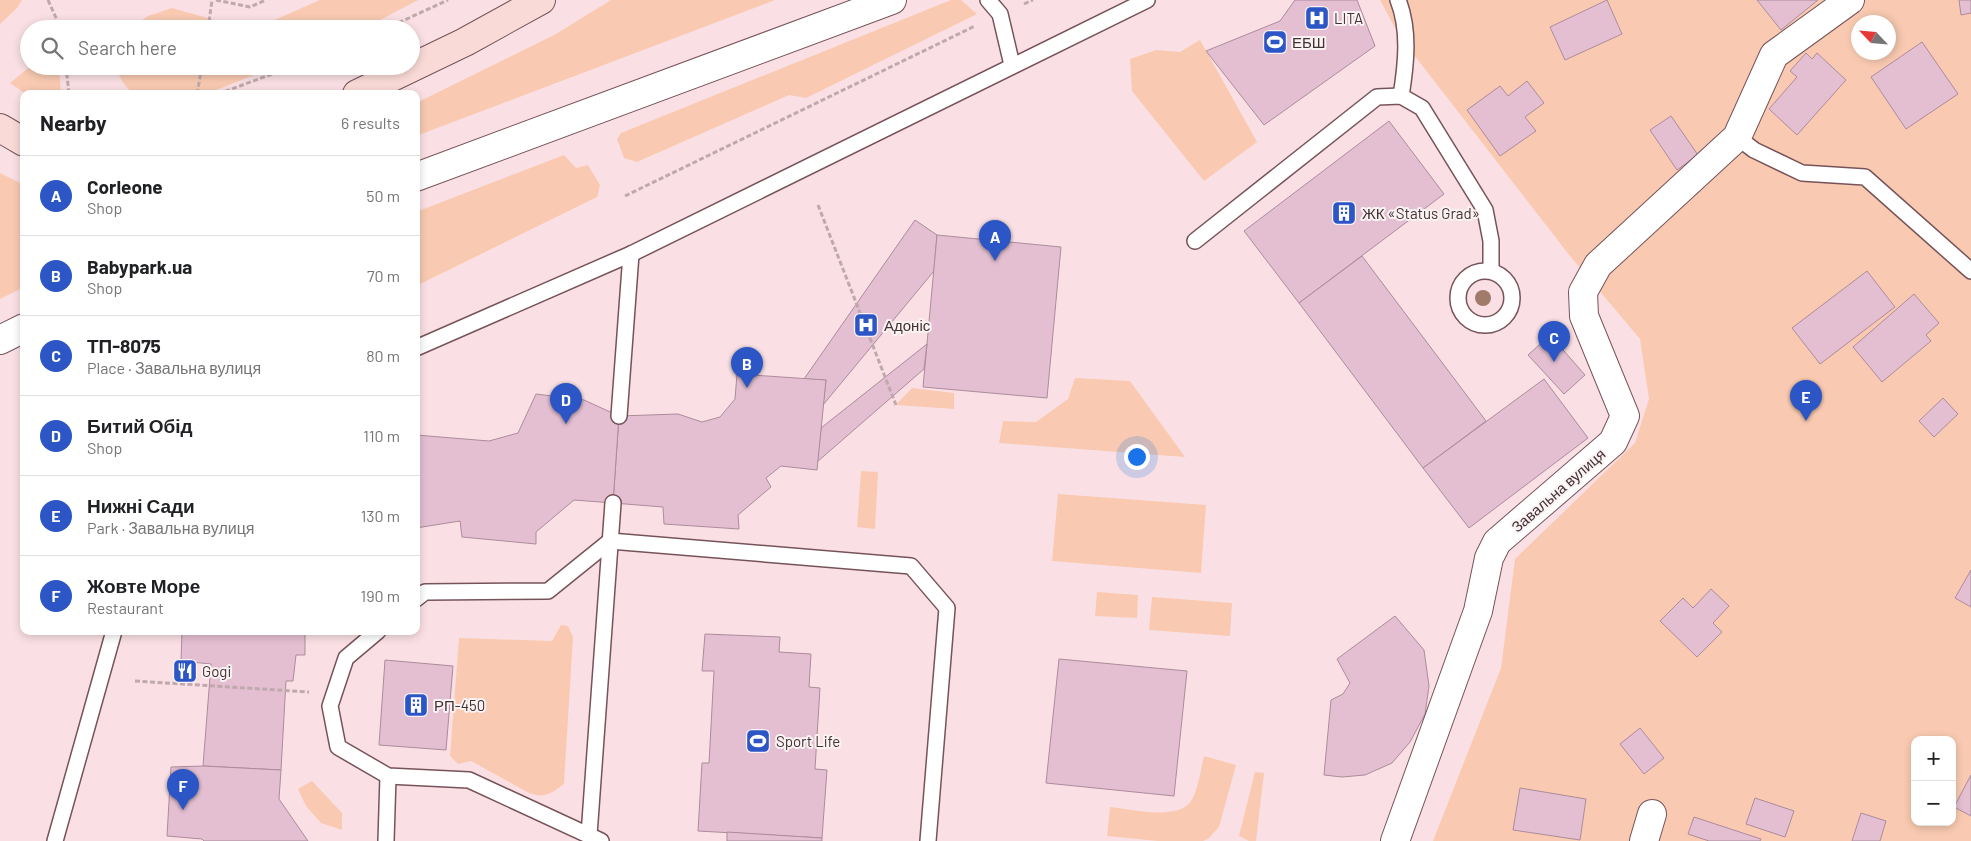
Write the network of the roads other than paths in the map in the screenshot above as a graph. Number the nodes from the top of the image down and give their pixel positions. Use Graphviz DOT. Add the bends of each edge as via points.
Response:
graph roads {
  1 [pos="541,0"];
  2 [pos="892,0"];
  3 [pos="988,0"];
  4 [pos="1147,0"];
  5 [pos="1398,0"];
  6 [pos="1850,0"];
  7 [pos="420,64"];
  8 [pos="1012,65"];
  9 [pos="397,75"];
  10 [pos="365,90"];
  11 [pos="1401,96"];
  12 [pos="0,128"];
  13 [pos="1737,137"];
  14 [pos="20,140"];
  15 [pos="420,176"];
  16 [pos="1195,241"];
  17 [pos="631,254"];
  18 [pos="1491,270"];
  19 [pos="1971,271"];
  20 [pos="20,330"];
  21 [pos="0,340"];
  22 [pos="420,346"];
  23 [pos="619,416"];
  24 [pos="613,503"];
  25 [pos="610,541"];
  26 [pos="420,596"];
  27 [pos="113,635"];
  28 [pos="373,635"];
  29 [pos="388,776"];
  30 [pos="1652,814"];
  31 [pos="595,838"];
  32 [pos="55,841"];
  33 [pos="386,841"];
  34 [pos="928,841"];
  35 [pos="1395,841"];
  36 [pos="1644,841"];
  1 -- 7 [label="main road"];
  2 -- 15 [label="street"];
  3 -- 8 [label="lane" via="1000,14"];
  4 -- 8 [label="lane"];
  5 -- 11 [label="lane" via="1403,12 1406,60"];
  6 -- 13 [label="street, Завальна вулиця" via="1774,56"];
  8 -- 17 [label="lane"];
  9 -- 10 [label="main road"];
  11 -- 16 [label="lane" via="1377,97"];
  11 -- 18 [label="lane" via="1422,108 1485,210 1491,241"];
  12 -- 14 [label="main road"];
  13 -- 19 [label="lane" via="1754,150 1802,173 1864,177"];
  13 -- 35 [label="street, Завальна вулиця" via="1598,265 1583,292 1584,316 1625,416 1613,442 1497,542 1489,558 1478,611"];
  17 -- 22 [label="lane"];
  17 -- 23 [label="lane"];
  20 -- 21 [label="street"];
  24 -- 25 [label="lane"];
  25 -- 26 [label="lane" via="548,591 425,592"];
  25 -- 31 [label="lane"];
  25 -- 34 [label="lane" via="911,566 947,608"];
  27 -- 32 [label="lane"];
  28 -- 29 [label="lane" via="346,658 330,706 338,747"];
  29 -- 31 [label="lane" via="469,780"];
  29 -- 33 [label="lane"];
  30 -- 36 [label="street"];
}
